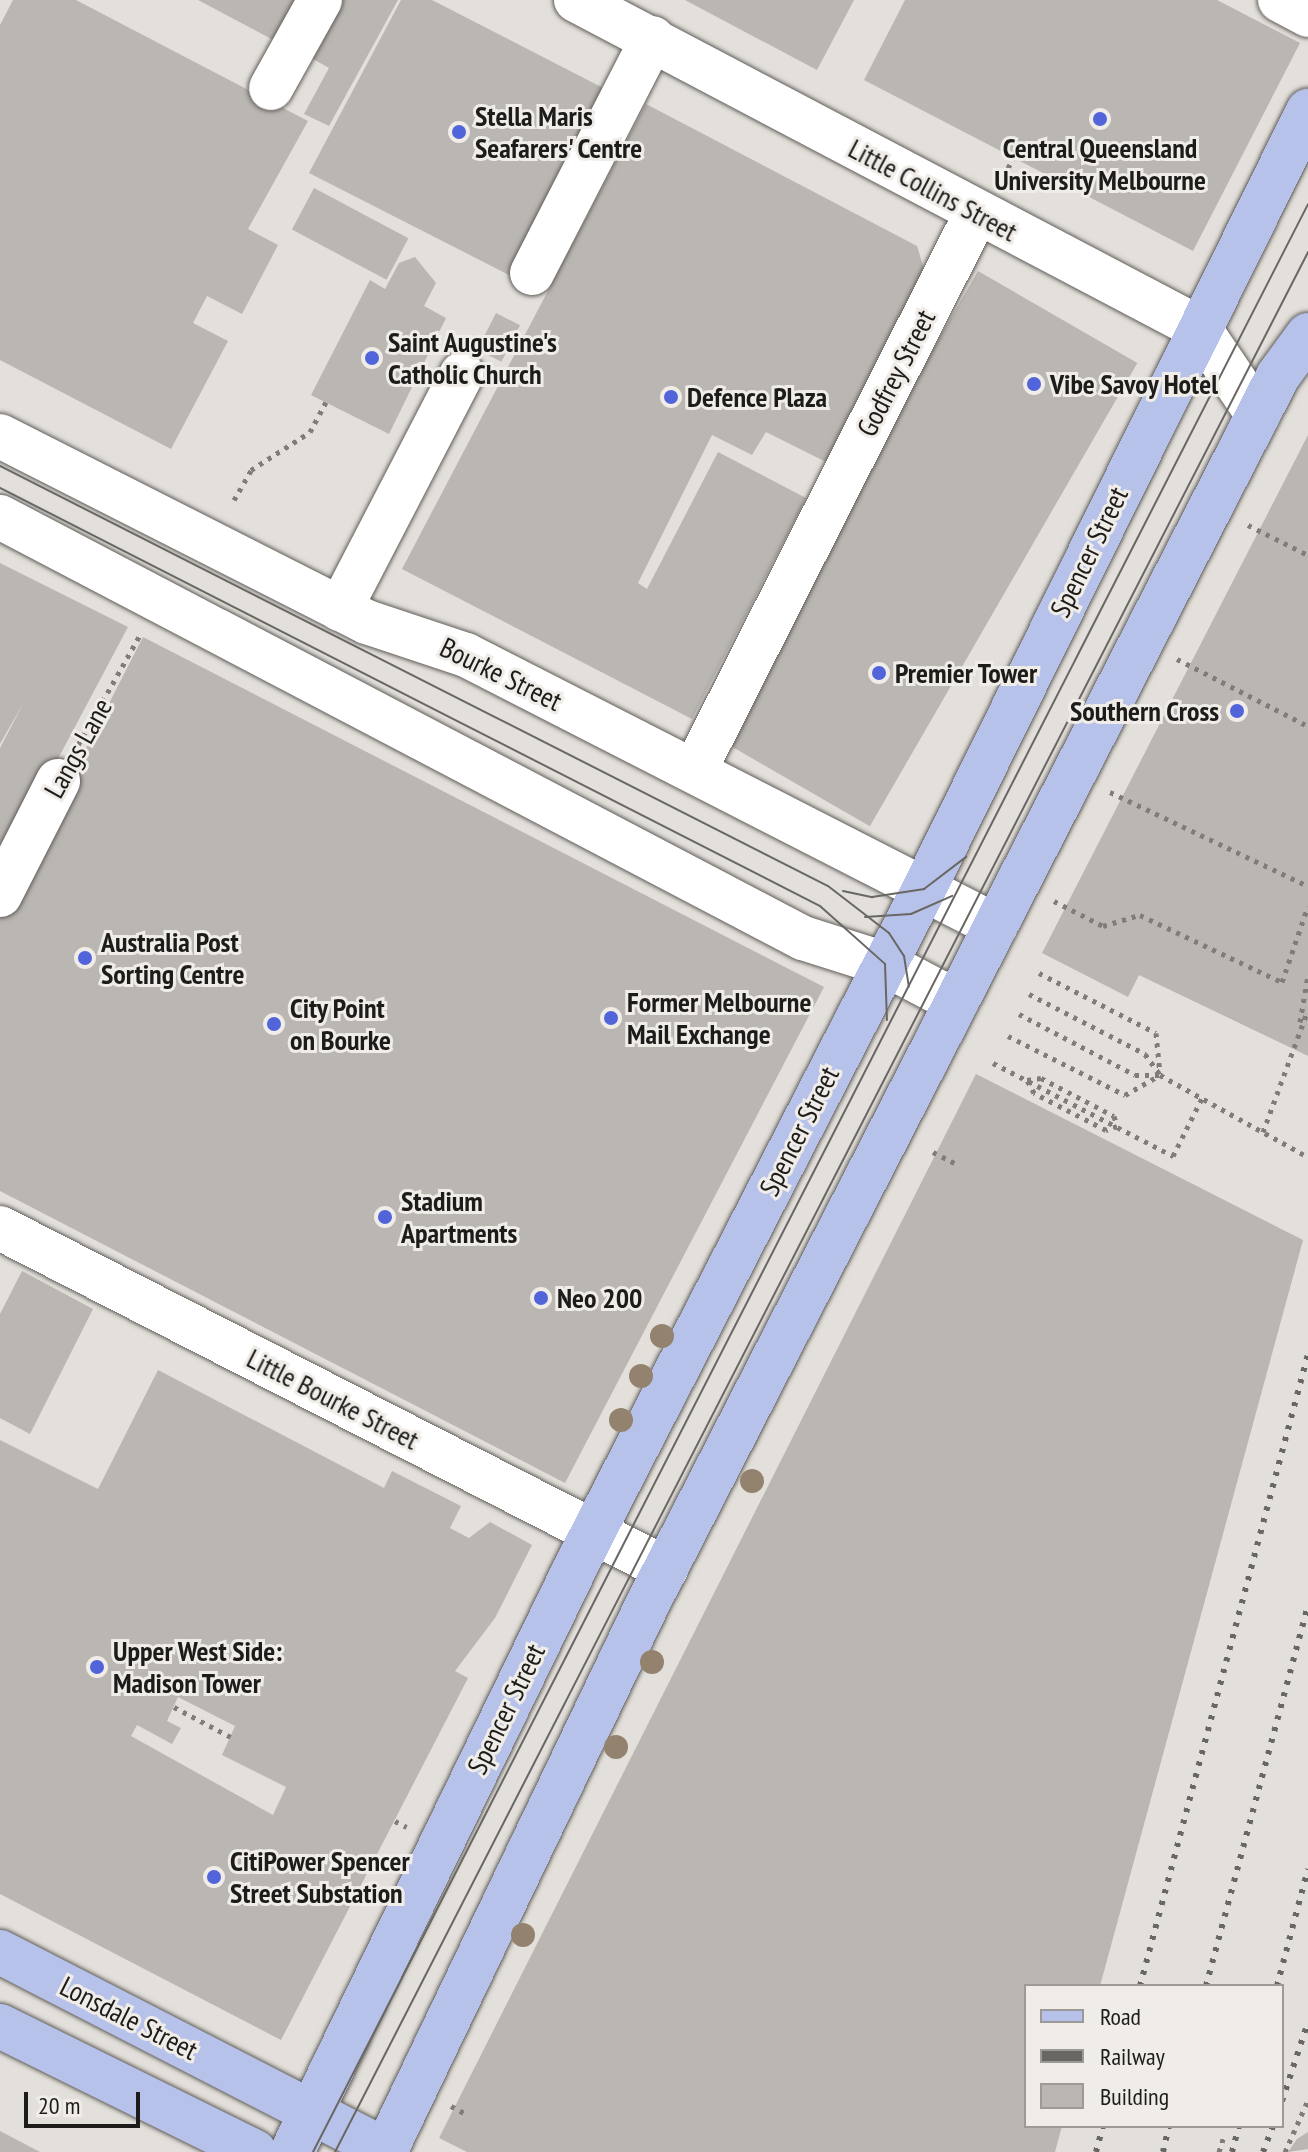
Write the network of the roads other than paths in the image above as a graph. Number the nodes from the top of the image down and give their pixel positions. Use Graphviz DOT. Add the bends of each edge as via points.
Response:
graph roads {
  1 [pos="320,0"];
  2 [pos="576,0"];
  3 [pos="1280,0"];
  4 [pos="1308,15"];
  5 [pos="653,38"];
  6 [pos="271,88"];
  7 [pos="1308,111"];
  8 [pos="976,214"];
  9 [pos="532,273"];
  10 [pos="1199,328"];
  11 [pos="1308,335"];
  12 [pos="462,374"];
  13 [pos="1258,415"];
  14 [pos="0,436"];
  15 [pos="0,517"];
  16 [pos="340,609"];
  17 [pos="695,770"];
  18 [pos="58,781"];
  19 [pos="924,889"];
  20 [pos="0,895"];
  21 [pos="996,926"];
  22 [pos="885,964"];
  23 [pos="957,1002"];
  24 [pos="0,1228"];
  25 [pos="594,1532"];
  26 [pos="666,1569"];
  27 [pos="0,1952"];
  28 [pos="90,1997"];
  29 [pos="0,2026"];
  30 [pos="62,2057"];
  31 [pos="312,2112"];
  32 [pos="387,2151"];
  33 [pos="255,2152"];
  34 [pos="292,2152"];
  1 -- 6 [label="street"];
  2 -- 5 [label="street, Little Collins Street"];
  3 -- 4 [label="street"];
  5 -- 8 [label="street, Little Collins Street"];
  5 -- 9 [label="street"];
  7 -- 10 [label="main road, Spencer Street"];
  8 -- 10 [label="street, Little Collins Street"];
  8 -- 17 [label="street, Godfrey Street"];
  10 -- 13 [label="street, Little Collins Street"];
  10 -- 19 [label="main road, Spencer Street"];
  11 -- 13 [label="main road"];
  12 -- 16 [label="street"];
  13 -- 21 [label="main road"];
  14 -- 16 [label="street, Bourke Street"];
  15 -- 22 [label="street" via="156,601 322,680 422,744 803,938"];
  16 -- 17 [label="street, Bourke Street" via="444,644"];
  17 -- 19 [label="street, Bourke Street"];
  18 -- 20 [label="street, Langs Lane"];
  19 -- 21 [label="street, Bourke Street"];
  19 -- 22 [label="main road, Spencer Street"];
  21 -- 23 [label="main road"];
  22 -- 23 [label="street"];
  22 -- 25 [label="main road, Spencer Street"];
  23 -- 26 [label="main road"];
  24 -- 25 [label="street, Little Bourke Street"];
  25 -- 26 [label="street, Little Bourke Street"];
  25 -- 31 [label="main road, Spencer Street"];
  26 -- 32 [label="main road"];
  27 -- 28 [label="main road, Lonsdale Street"];
  28 -- 30 [label="main road"];
  28 -- 31 [label="main road, Lonsdale Street"];
  29 -- 30 [label="main road"];
  30 -- 33 [label="main road"];
  31 -- 32 [label="main road, Lonsdale Street"];
  31 -- 34 [label="main road, Spencer Street"];
}
